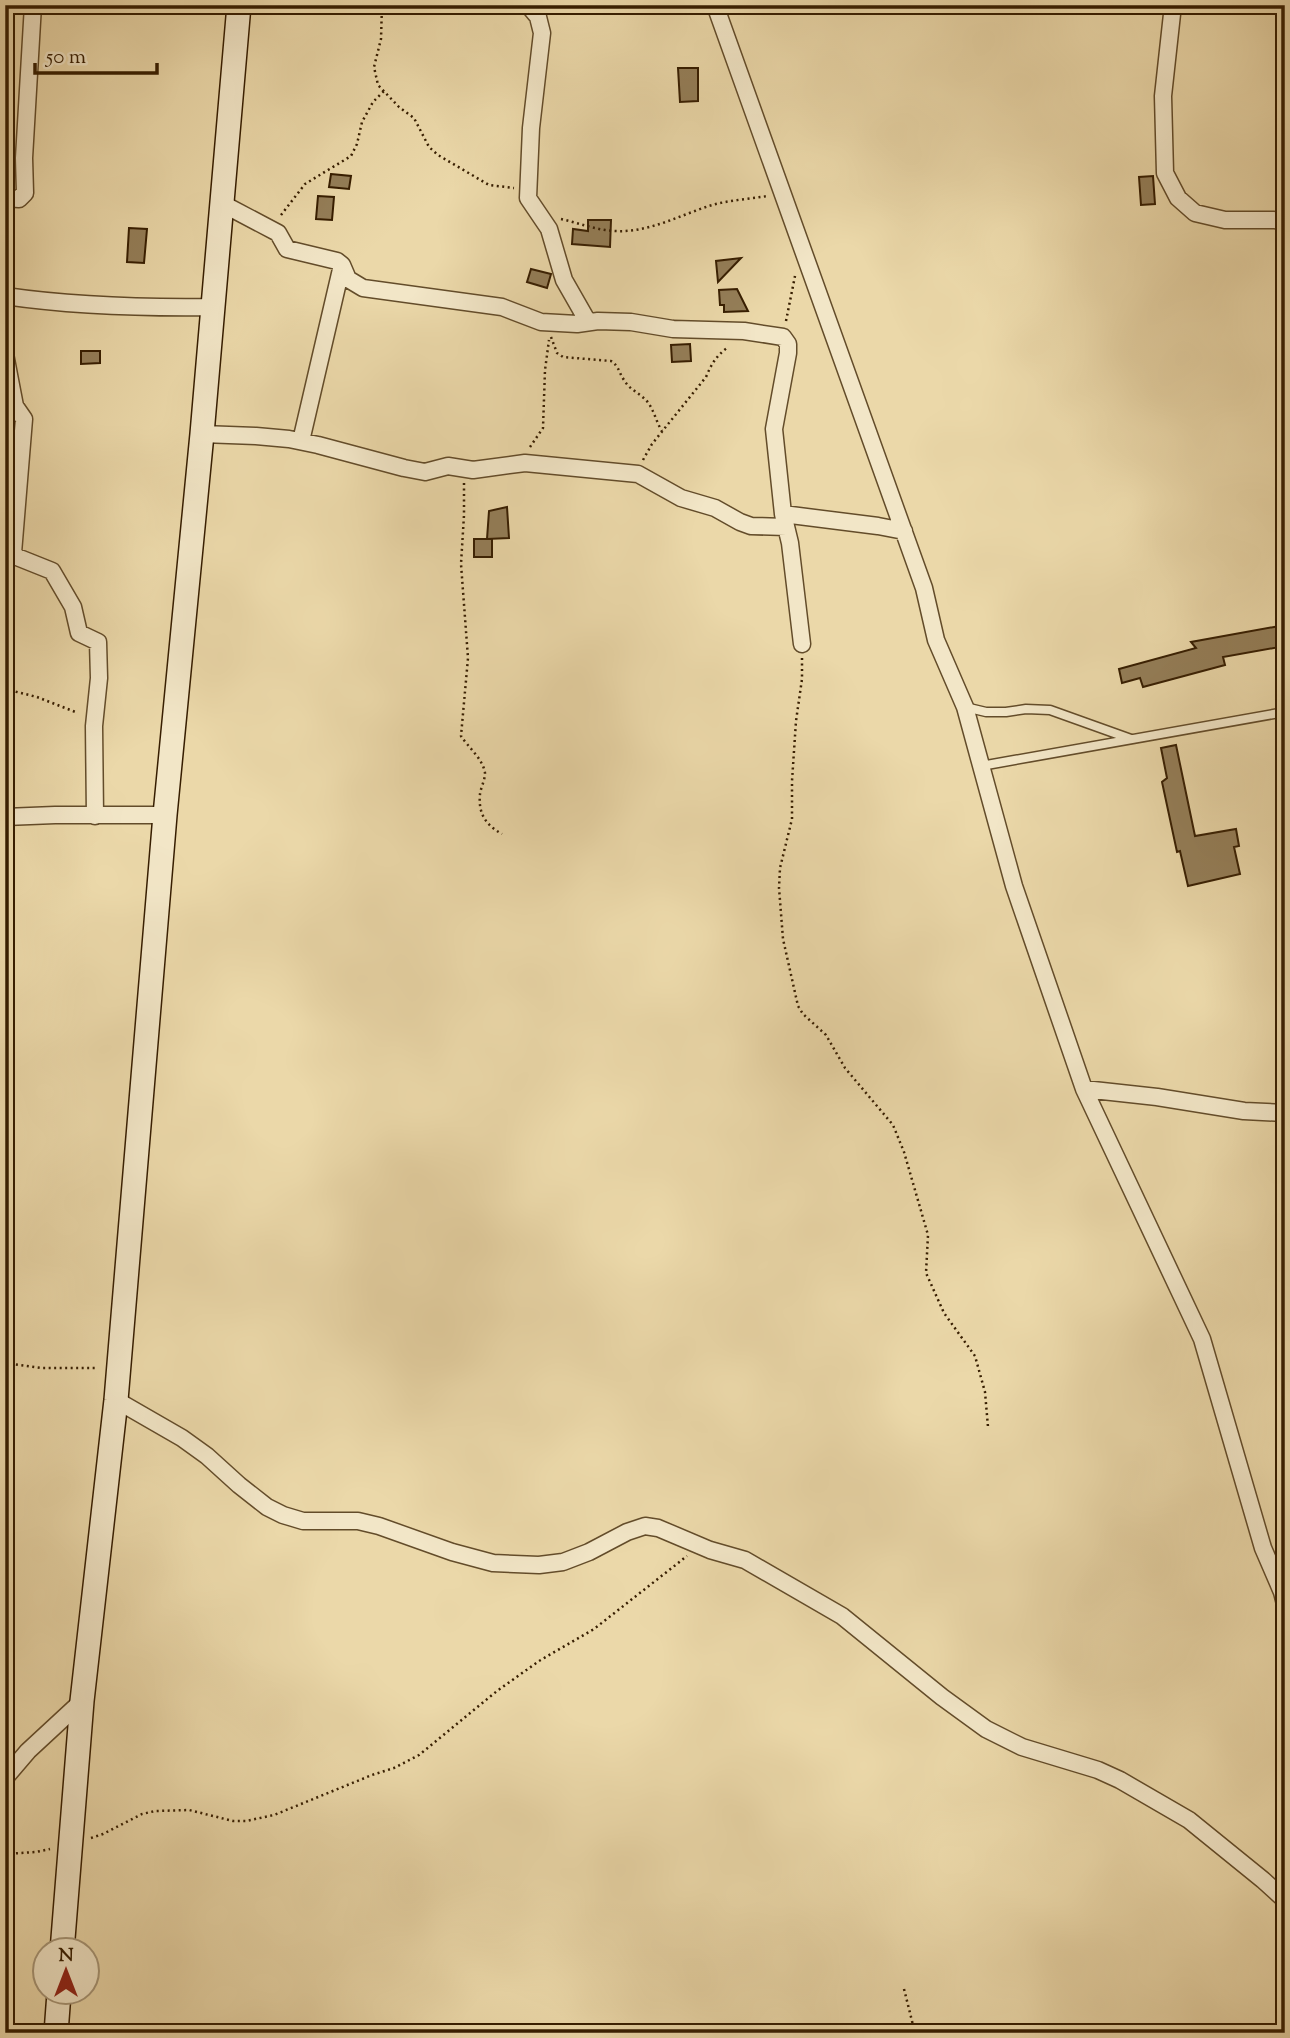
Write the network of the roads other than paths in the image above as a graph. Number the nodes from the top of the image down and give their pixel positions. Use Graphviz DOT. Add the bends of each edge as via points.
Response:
graph roads {
  1 [pos="33,5"];
  2 [pos="239,5"];
  3 [pos="528,5"];
  4 [pos="715,5"];
  5 [pos="1172,5"];
  6 [pos="5,198"];
  7 [pos="223,204"];
  8 [pos="1285,222"];
  9 [pos="342,265"];
  10 [pos="5,296"];
  11 [pos="214,307"];
  12 [pos="588,323"];
  13 [pos="5,354"];
  14 [pos="202,434"];
  15 [pos="301,441"];
  16 [pos="895,506"];
  17 [pos="785,521"];
  18 [pos="878,526"];
  19 [pos="904,531"];
  20 [pos="802,644"];
  21 [pos="965,707"];
  22 [pos="1285,712"];
  23 [pos="1132,739"];
  24 [pos="981,766"];
  25 [pos="165,815"];
  26 [pos="95,816"];
  27 [pos="5,817"];
  28 [pos="1084,1089"];
  29 [pos="1285,1113"];
  30 [pos="116,1400"];
  31 [pos="1285,1604"];
  32 [pos="82,1701"];
  33 [pos="5,1778"];
  34 [pos="1285,1900"];
  35 [pos="63,1937"];
  36 [pos="58,2007"];
  37 [pos="56,2033"];
  1 -- 6 [label="street" via="25,193 19,200"];
  2 -- 7 [label="main road"];
  3 -- 12 [label="street" via="538,17 542,33 528,198 545,221 564,280"];
  4 -- 16 [label="street"];
  5 -- 8 [label="street" via="1163,96 1163,153 1169,181 1178,198 1195,213 1225,220"];
  7 -- 9 [label="street" via="278,233 287,249"];
  7 -- 11 [label="main road"];
  9 -- 12 [label="street" via="348,279 363,288 502,307 541,322"];
  9 -- 15 [label="street"];
  10 -- 11 [label="street" via="90,305"];
  11 -- 14 [label="main road"];
  12 -- 17 [label="street" via="631,322 783,337 788,353 774,429"];
  13 -- 26 [label="street" via="15,406 24,419 12,550 17,557 52,571 73,607 79,633 98,642"];
  14 -- 15 [label="street"];
  14 -- 25 [label="main road"];
  15 -- 17 [label="street" via="425,472 448,466 520,464 638,474 681,498 751,526"];
  16 -- 18 [label="street"];
  16 -- 19 [label="street"];
  17 -- 18 [label="street"];
  17 -- 20 [label="street"];
  18 -- 19 [label="street"];
  19 -- 21 [label="street" via="925,588 936,640"];
  21 -- 23 [label="lane" via="986,712 1050,710"];
  21 -- 24 [label="street"];
  22 -- 23 [label="lane"];
  23 -- 24 [label="lane"];
  24 -- 28 [label="street" via="1014,886"];
  25 -- 26 [label="street"];
  25 -- 30 [label="main road"];
  26 -- 27 [label="street"];
  28 -- 29 [label="street"];
  28 -- 31 [label="street" via="1202,1339 1263,1548"];
  30 -- 32 [label="main road"];
  30 -- 34 [label="street" via="182,1438 267,1507 303,1521 358,1521 493,1563 563,1562 645,1526 745,1560 842,1616 986,1729 1022,1748 1098,1770 1189,1820"];
  32 -- 33 [label="street"];
  32 -- 35 [label="main road"];
  36 -- 37 [label="main road"];
}
